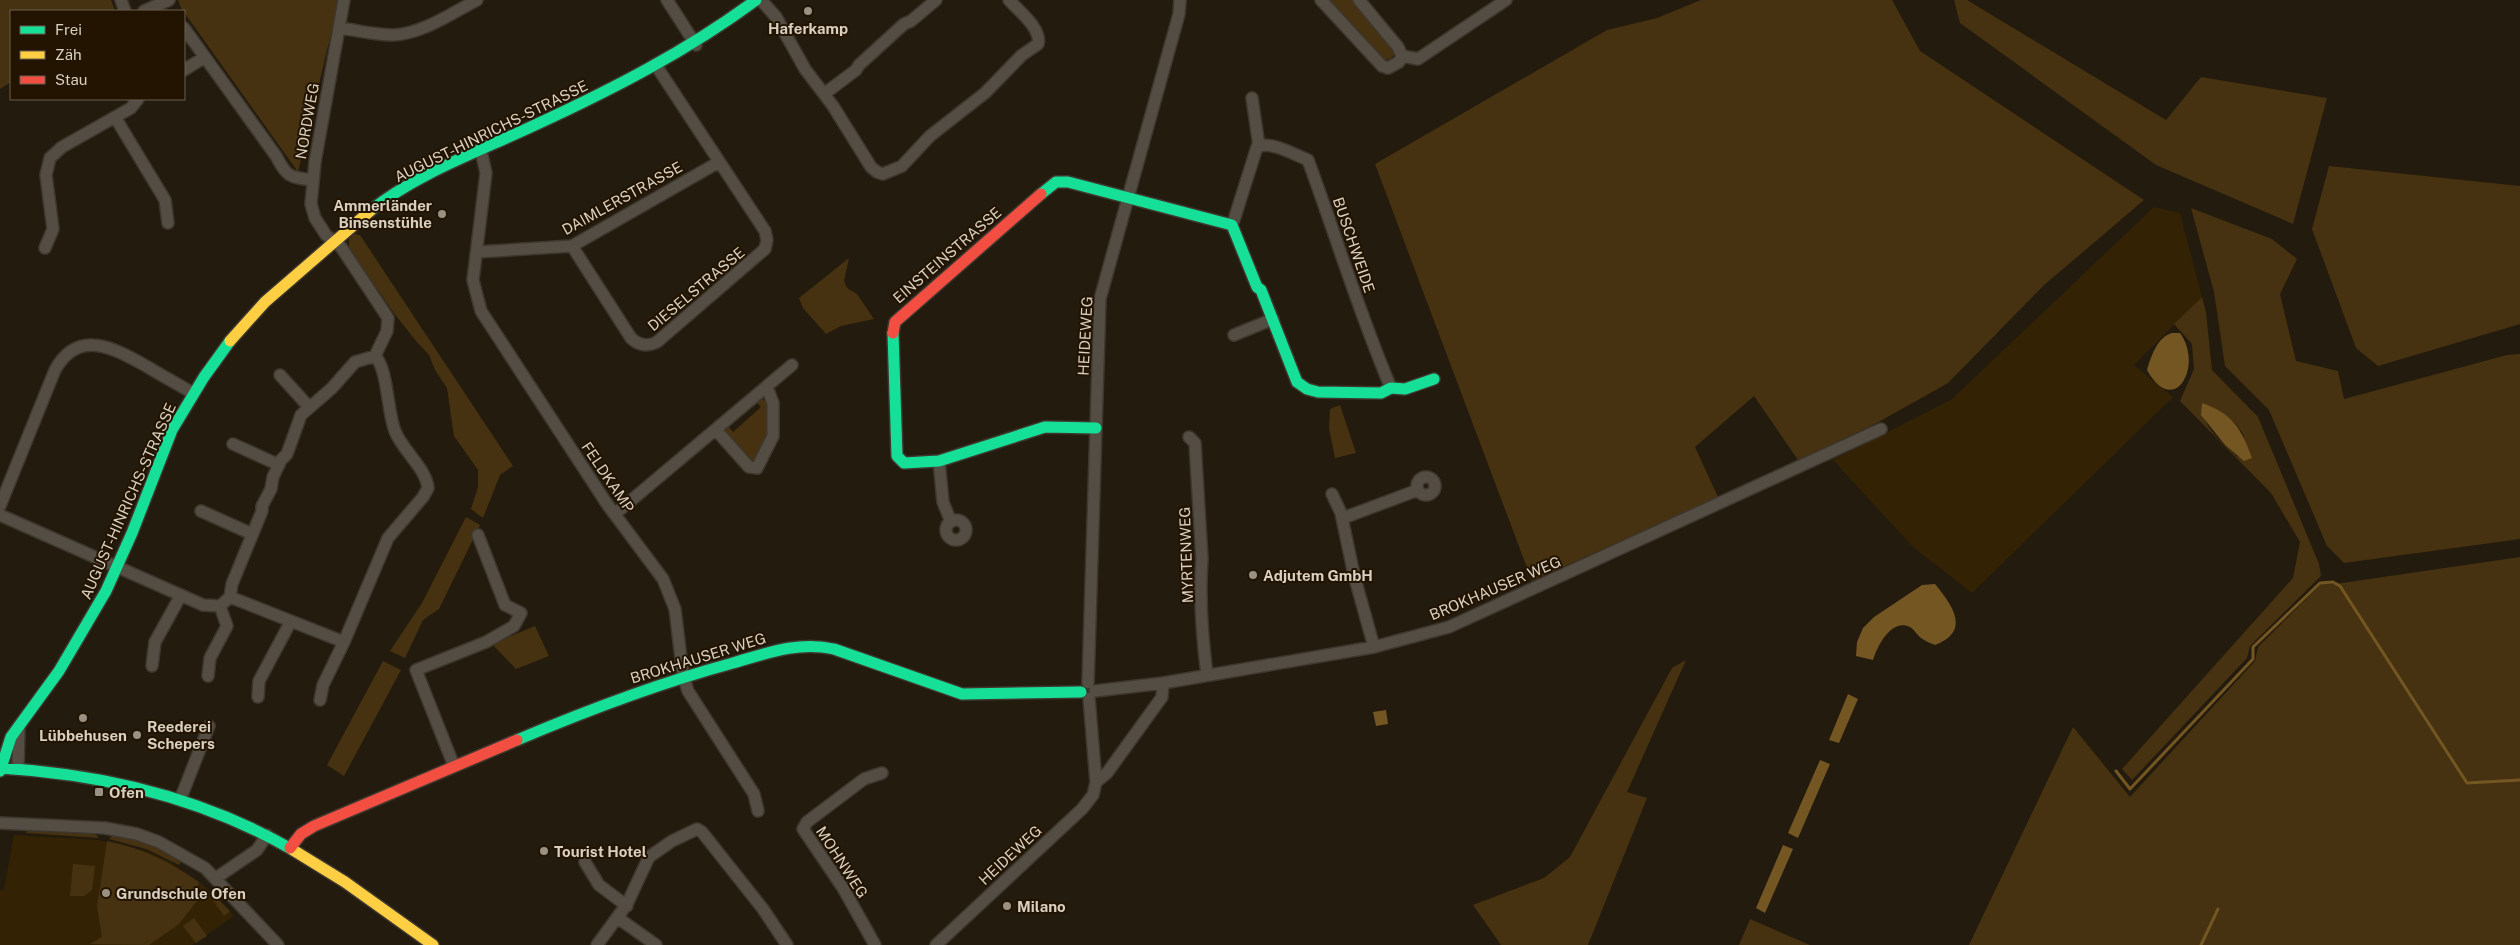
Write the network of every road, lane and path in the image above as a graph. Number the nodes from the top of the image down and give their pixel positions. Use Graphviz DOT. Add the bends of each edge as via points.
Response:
graph roads {
  1 [pos="169,0"];
  2 [pos="344,0"];
  3 [pos="477,0"];
  4 [pos="667,0"];
  5 [pos="756,0"];
  6 [pos="762,0"];
  7 [pos="936,0"];
  8 [pos="1010,0"];
  9 [pos="1180,0"];
  10 [pos="1321,0"];
  11 [pos="1359,0"];
  12 [pos="1506,0"];
  13 [pos="454,6"];
  14 [pos="146,10"];
  15 [pos="339,28"];
  16 [pos="185,29"];
  17 [pos="696,45"];
  18 [pos="1402,56"];
  19 [pos="205,57"];
  20 [pos="657,67"];
  21 [pos="185,69"];
  22 [pos="824,94"];
  23 [pos="1252,98"];
  24 [pos="136,100"];
  25 [pos="115,117"];
  26 [pos="1259,146"];
  27 [pos="481,151"];
  28 [pos="719,162"];
  29 [pos="312,180"];
  30 [pos="1127,199"];
  31 [pos="168,223"];
  32 [pos="1230,224"];
  33 [pos="332,242"];
  34 [pos="572,246"];
  35 [pos="45,248"];
  36 [pos="477,252"];
  37 [pos="1273,319"];
  38 [pos="1234,334"];
  39 [pos="375,356"];
  40 [pos="792,365"];
  41 [pos="280,375"];
  42 [pos="1434,380"];
  43 [pos="767,386"];
  44 [pos="1391,388"];
  45 [pos="193,393"];
  46 [pos="309,407"];
  47 [pos="1096,428"];
  48 [pos="1880,429"];
  49 [pos="716,430"];
  50 [pos="1189,437"];
  51 [pos="233,444"];
  52 [pos="938,461"];
  53 [pos="278,465"];
  54 [pos="1418,490"];
  55 [pos="1332,494"];
  56 [pos="0,506"];
  57 [pos="201,511"];
  58 [pos="615,514"];
  59 [pos="0,515"];
  60 [pos="1342,518"];
  61 [pos="951,522"];
  62 [pos="252,534"];
  63 [pos="478,536"];
  64 [pos="118,566"];
  65 [pos="180,595"];
  66 [pos="230,597"];
  67 [pos="220,606"];
  68 [pos="291,621"];
  69 [pos="344,642"];
  70 [pos="1374,647"];
  71 [pos="152,666"];
  72 [pos="1207,675"];
  73 [pos="208,676"];
  74 [pos="683,676"];
  75 [pos="1163,683"];
  76 [pos="1088,691"];
  77 [pos="258,696"];
  78 [pos="320,700"];
  79 [pos="19,726"];
  80 [pos="209,726"];
  81 [pos="454,766"];
  82 [pos="0,769"];
  83 [pos="18,769"];
  84 [pos="882,773"];
  85 [pos="1096,782"];
  86 [pos="180,800"];
  87 [pos="758,811"];
  88 [pos="0,823"];
  89 [pos="267,836"];
  90 [pos="290,848"];
  91 [pos="585,862"];
  92 [pos="216,878"];
  93 [pos="626,906"];
  94 [pos="618,918"];
  95 [pos="278,945"];
  96 [pos="433,945"];
  97 [pos="596,945"];
  98 [pos="656,945"];
  99 [pos="787,945"];
  100 [pos="875,945"];
  101 [pos="936,945"];
  1 -- 14 [label="street"];
  2 -- 15 [label="street, NORDWEG"];
  3 -- 13 [label="street"];
  4 -- 17 [label="street"];
  5 -- 17 [label="street, AUGUST-HINRICHS-STRASSE"];
  6 -- 22 [label="street"];
  7 -- 22 [label="street"];
  8 -- 22 [label="street" via="1035,30 1038,44 1026,51 985,93 930,136 902,166 879,174 873,169"];
  9 -- 30 [label="street, HEIDEWEG" via="1179,14"];
  10 -- 18 [label="street" via="1382,66 1388,68 1399,62"];
  11 -- 18 [label="street"];
  12 -- 18 [label="street" via="1418,60"];
  13 -- 15 [label="street" via="416,30 398,35"];
  15 -- 29 [label="street, NORDWEG"];
  16 -- 19 [label="street"];
  17 -- 20 [label="street, AUGUST-HINRICHS-STRASSE"];
  19 -- 21 [label="street"];
  19 -- 29 [label="street" via="286,174"];
  20 -- 27 [label="street, AUGUST-HINRICHS-STRASSE"];
  20 -- 28 [label="street, DIESELSTRASSE"];
  23 -- 26 [label="street"];
  24 -- 25 [label="street" via="131,108"];
  25 -- 31 [label="street" via="165,200"];
  25 -- 35 [label="street" via="62,146 50,158 46,175 53,229"];
  26 -- 32 [label="street"];
  26 -- 44 [label="street, BUSCHWEIDE" via="1278,148 1308,160"];
  27 -- 33 [label="street, AUGUST-HINRICHS-STRASSE" via="399,191"];
  27 -- 36 [label="street, FELDKAMP" via="486,170"];
  28 -- 34 [label="street, DAIMLERSTRASSE"];
  28 -- 34 [label="street, DIESELSTRASSE" via="765,231 765,249 656,342 644,345 631,338"];
  29 -- 33 [label="street, NORDWEG" via="314,214"];
  30 -- 32 [label="street, EINSTEINSTRASSE"];
  30 -- 47 [label="street, HEIDEWEG" via="1100,299"];
  30 -- 52 [label="street, EINSTEINSTRASSE" via="1068,182 1053,183 895,322 897,456 906,464"];
  32 -- 37 [label="street" via="1235,228"];
  33 -- 39 [label="street, NORDWEG" via="341,247 388,318 387,331"];
  33 -- 45 [label="street, AUGUST-HINRICHS-STRASSE" via="246,322"];
  34 -- 36 [label="street, DAIMLERSTRASSE"];
  36 -- 58 [label="street, FELDKAMP" via="474,290 486,321"];
  37 -- 38 [label="street"];
  37 -- 44 [label="street" via="1297,382 1307,390 1381,393"];
  39 -- 46 [label="street" via="356,362"];
  39 -- 69 [label="street" via="382,366 395,432 422,471 428,488 388,538"];
  40 -- 43 [label="street"];
  41 -- 46 [label="street"];
  42 -- 44 [label="street" via="1406,389"];
  43 -- 49 [label="street"];
  43 -- 49 [label="street" via="773,404 774,436 757,468 748,466"];
  45 -- 56 [label="street" via="113,348 90,345 74,350 55,370"];
  45 -- 64 [label="street, AUGUST-HINRICHS-STRASSE" via="172,430"];
  46 -- 53 [label="street" via="299,417 287,454"];
  47 -- 52 [label="street, EINSTEINSTRASSE" via="1046,427"];
  47 -- 76 [label="street, HEIDEWEG"];
  48 -- 70 [label="street, BROKHAUSER WEG" via="1448,627"];
  49 -- 58 [label="street"];
  50 -- 72 [label="street, MYRTENWEG" via="1195,443 1202,559 1199,573 1202,640"];
  51 -- 53 [label="street"];
  52 -- 61 [label="street" via="943,502"];
  53 -- 62 [label="street"];
  54 -- 60 [label="street"];
  55 -- 60 [label="street"];
  57 -- 62 [label="street"];
  58 -- 74 [label="street, FELDKAMP" via="669,589 675,609"];
  59 -- 64 [label="street"];
  60 -- 70 [label="street"];
  62 -- 66 [label="street"];
  63 -- 81 [label="street" via="505,605 521,613 514,626 486,642 416,670"];
  64 -- 65 [label="street"];
  64 -- 79 [label="street, AUGUST-HINRICHS-STRASSE" via="69,654"];
  65 -- 67 [label="street" via="207,606"];
  65 -- 71 [label="street" via="155,642"];
  66 -- 67 [label="street"];
  66 -- 68 [label="street"];
  67 -- 73 [label="street" via="227,626 210,658"];
  68 -- 69 [label="street"];
  68 -- 77 [label="street" via="259,681"];
  69 -- 78 [label="street" via="323,685"];
  70 -- 72 [label="street, BROKHAUSER WEG"];
  72 -- 75 [label="street, BROKHAUSER WEG"];
  74 -- 76 [label="street, BROKHAUSER WEG" via="794,646 817,645 962,694"];
  74 -- 81 [label="street, BROKHAUSER WEG"];
  74 -- 87 [label="street, FELDKAMP" via="690,695 754,794"];
  75 -- 76 [label="street, BROKHAUSER WEG"];
  75 -- 85 [label="street, HEIDEWEG" via="1162,697 1108,773"];
  76 -- 85 [label="street, HEIDEWEG"];
  79 -- 82 [label="street, AUGUST-HINRICHS-STRASSE" via="11,737"];
  79 -- 83 [label="street"];
  80 -- 86 [label="street"];
  81 -- 90 [label="street, BROKHAUSER WEG" via="314,826 301,834"];
  82 -- 83 [label="street"];
  83 -- 86 [label="street" via="101,779"];
  84 -- 100 [label="street, MOHNWEG" via="864,779 802,829 843,888"];
  85 -- 101 [label="street, HEIDEWEG" via="1093,795 1082,809"];
  86 -- 89 [label="street"];
  88 -- 92 [label="street" via="105,828 137,834 175,849"];
  89 -- 90 [label="street"];
  89 -- 92 [label="street" via="257,850"];
  90 -- 96 [label="street"];
  91 -- 93 [label="street" via="600,885"];
  92 -- 95 [label="street"];
  93 -- 94 [label="street"];
  93 -- 99 [label="street" via="649,857 672,841 699,830 764,909"];
  94 -- 97 [label="street"];
  94 -- 98 [label="street"];
}
